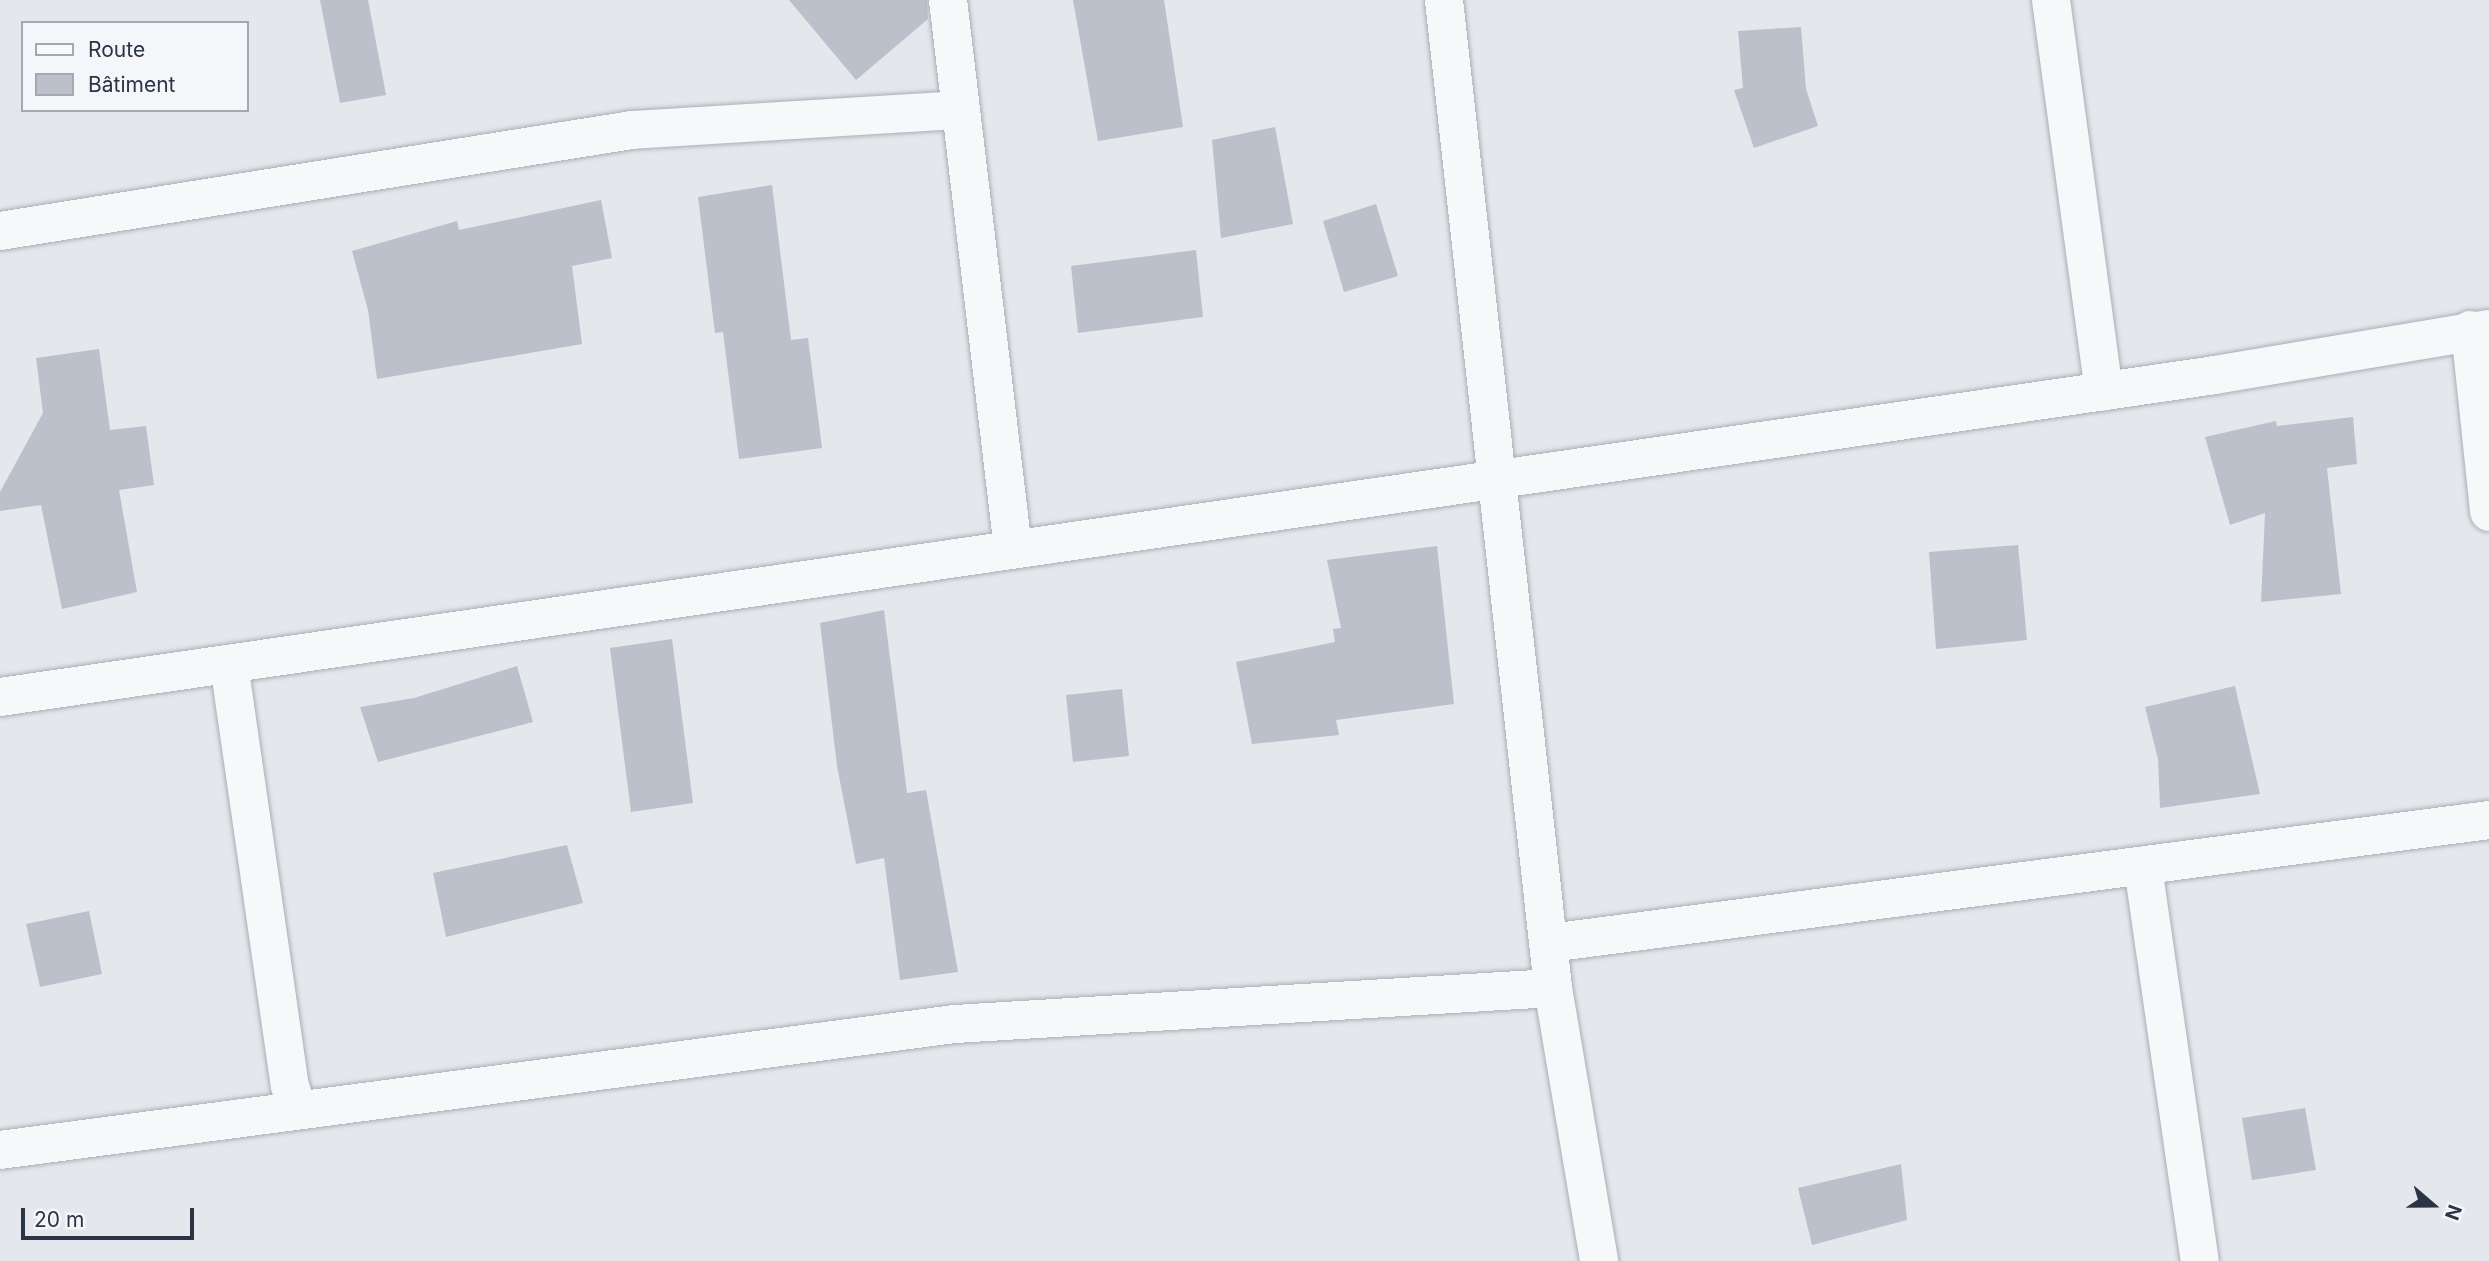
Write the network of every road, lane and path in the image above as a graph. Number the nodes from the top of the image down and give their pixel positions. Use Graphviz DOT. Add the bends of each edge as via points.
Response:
graph roads {
  1 [pos="948,0"];
  2 [pos="1444,0"];
  3 [pos="2051,0"];
  4 [pos="958,110"];
  5 [pos="0,231"];
  6 [pos="2480,329"];
  7 [pos="2104,391"];
  8 [pos="1498,477"];
  9 [pos="2489,512"];
  10 [pos="1013,549"];
  11 [pos="229,664"];
  12 [pos="0,697"];
  13 [pos="2489,820"];
  14 [pos="2143,867"];
  15 [pos="1550,943"];
  16 [pos="1553,988"];
  17 [pos="298,1107"];
  18 [pos="0,1150"];
  19 [pos="1599,1261"];
  20 [pos="2200,1261"];
  1 -- 4 [label="street"];
  2 -- 8 [label="street"];
  3 -- 7 [label="street"];
  4 -- 5 [label="street" via="632,130"];
  4 -- 10 [label="street"];
  6 -- 7 [label="street"];
  6 -- 9 [label="street"];
  7 -- 8 [label="street"];
  8 -- 10 [label="street"];
  8 -- 15 [label="street"];
  10 -- 11 [label="street"];
  11 -- 12 [label="street"];
  11 -- 17 [label="street" via="290,1086"];
  13 -- 14 [label="street"];
  14 -- 15 [label="street"];
  14 -- 20 [label="street"];
  15 -- 16 [label="street"];
  16 -- 17 [label="street" via="955,1024"];
  16 -- 19 [label="street"];
  17 -- 18 [label="street"];
}
